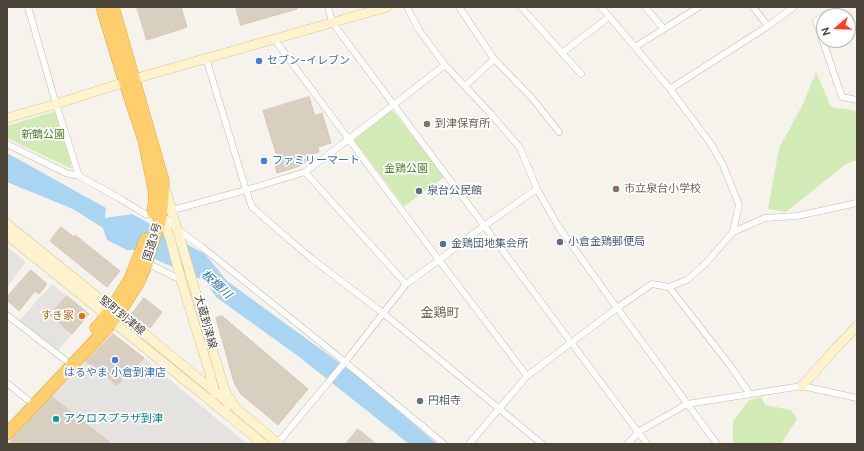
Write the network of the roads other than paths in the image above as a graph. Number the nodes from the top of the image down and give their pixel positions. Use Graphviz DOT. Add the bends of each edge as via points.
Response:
graph roads {
  1 [pos="28,7"];
  2 [pos="102,7"];
  3 [pos="113,7"];
  4 [pos="328,7"];
  5 [pos="387,7"];
  6 [pos="407,7"];
  7 [pos="459,7"];
  8 [pos="521,7"];
  9 [pos="601,7"];
  10 [pos="645,7"];
  11 [pos="698,7"];
  12 [pos="753,7"];
  13 [pos="794,7"];
  14 [pos="836,7"];
  15 [pos="610,17"];
  16 [pos="332,22"];
  17 [pos="768,26"];
  18 [pos="664,29"];
  19 [pos="274,39"];
  20 [pos="635,47"];
  21 [pos="562,53"];
  22 [pos="206,58"];
  23 [pos="494,59"];
  24 [pos="445,65"];
  25 [pos="581,74"];
  26 [pos="130,81"];
  27 [pos="465,86"];
  28 [pos="670,90"];
  29 [pos="857,100"];
  30 [pos="56,104"];
  31 [pos="393,105"];
  32 [pos="8,115"];
  33 [pos="559,132"];
  34 [pos="349,140"];
  35 [pos="7,144"];
  36 [pos="305,172"];
  37 [pos="79,176"];
  38 [pos="537,189"];
  39 [pos="246,190"];
  40 [pos="857,203"];
  41 [pos="159,218"];
  42 [pos="7,224"];
  43 [pos="484,226"];
  44 [pos="178,230"];
  45 [pos="732,232"];
  46 [pos="7,235"];
  47 [pos="145,257"];
  48 [pos="439,260"];
  49 [pos="181,277"];
  50 [pos="406,284"];
  51 [pos="669,287"];
  52 [pos="617,308"];
  53 [pos="383,313"];
  54 [pos="112,314"];
  55 [pos="7,315"];
  56 [pos="856,330"];
  57 [pos="571,342"];
  58 [pos="65,360"];
  59 [pos="345,362"];
  60 [pos="527,376"];
  61 [pos="7,383"];
  62 [pos="802,386"];
  63 [pos="215,392"];
  64 [pos="750,394"];
  65 [pos="857,398"];
  66 [pos="28,400"];
  67 [pos="687,404"];
  68 [pos="499,408"];
  69 [pos="237,409"];
  70 [pos="228,415"];
  71 [pos="7,422"];
  72 [pos="638,432"];
  73 [pos="7,434"];
  74 [pos="263,444"];
  75 [pos="278,444"];
  76 [pos="444,444"];
  77 [pos="469,444"];
  78 [pos="542,444"];
  79 [pos="628,444"];
  80 [pos="647,444"];
  81 [pos="717,444"];
  1 -- 30 [label="street"];
  2 -- 26 [label="highway, 国道3号"];
  3 -- 26 [label="highway, 国道3号"];
  4 -- 16 [label="street"];
  5 -- 16 [label="main road"];
  6 -- 24 [label="street" via="419,30"];
  7 -- 23 [label="street"];
  8 -- 21 [label="street"];
  9 -- 15 [label="street"];
  10 -- 18 [label="street"];
  11 -- 18 [label="street"];
  12 -- 17 [label="street"];
  13 -- 17 [label="street"];
  14 -- 29 [label="street" via="816,21 842,97"];
  15 -- 20 [label="street"];
  15 -- 21 [label="street"];
  16 -- 19 [label="main road"];
  16 -- 31 [label="street"];
  17 -- 28 [label="street"];
  18 -- 20 [label="street"];
  19 -- 22 [label="main road"];
  19 -- 34 [label="street"];
  20 -- 28 [label="street"];
  21 -- 25 [label="street"];
  22 -- 26 [label="main road"];
  22 -- 39 [label="street"];
  23 -- 27 [label="street"];
  23 -- 33 [label="street" via="532,98"];
  24 -- 27 [label="street"];
  24 -- 31 [label="street"];
  26 -- 30 [label="main road"];
  26 -- 41 [label="highway, 国道3号"];
  26 -- 41 [label="highway, 国道3号" via="163,181"];
  27 -- 38 [label="street" via="520,148"];
  28 -- 45 [label="street" via="711,144 723,165 739,205"];
  30 -- 32 [label="main road"];
  30 -- 37 [label="street"];
  31 -- 34 [label="street"];
  31 -- 43 [label="street"];
  34 -- 36 [label="street"];
  34 -- 48 [label="street"];
  35 -- 37 [label="street" via="66,173"];
  36 -- 39 [label="street"];
  36 -- 50 [label="street"];
  37 -- 41 [label="street" via="145,214"];
  38 -- 43 [label="street"];
  38 -- 52 [label="street" via="558,226"];
  39 -- 41 [label="street"];
  39 -- 53 [label="street" via="252,207 312,259"];
  40 -- 45 [label="street" via="798,216 765,218"];
  41 -- 44 [label="main road, 大蔵到津線"];
  41 -- 47 [label="highway, 国道3号"];
  41 -- 49 [label="main road, 大蔵到津線" via="170,238"];
  42 -- 54 [label="main road, 堅町到津線" via="105,303"];
  43 -- 48 [label="street"];
  43 -- 57 [label="street"];
  44 -- 59 [label="street"];
  44 -- 69 [label="main road, 大蔵到津線" via="224,388"];
  45 -- 51 [label="street" via="706,263 687,280"];
  46 -- 54 [label="main road, 堅町到津線" via="100,310"];
  47 -- 49 [label="street"];
  47 -- 54 [label="highway, 国道3号" via="138,283"];
  48 -- 50 [label="street"];
  48 -- 60 [label="street"];
  49 -- 63 [label="main road, 大蔵到津線"];
  50 -- 53 [label="street"];
  51 -- 52 [label="street" via="652,284"];
  51 -- 64 [label="street"];
  52 -- 57 [label="street"];
  52 -- 67 [label="street"];
  53 -- 59 [label="street"];
  53 -- 68 [label="street"];
  54 -- 58 [label="highway, 国道3号"];
  54 -- 63 [label="main road, 堅町到津線"];
  54 -- 70 [label="main road, 堅町到津線"];
  54 -- 73 [label="highway, 国道3号"];
  55 -- 58 [label="street"];
  56 -- 62 [label="main road"];
  57 -- 60 [label="street"];
  57 -- 72 [label="street"];
  58 -- 66 [label="highway, 国道3号"];
  59 -- 75 [label="street"];
  59 -- 76 [label="street"];
  60 -- 68 [label="street"];
  61 -- 66 [label="street"];
  62 -- 64 [label="street"];
  62 -- 65 [label="street"];
  63 -- 69 [label="main road, 堅町到津線"];
  63 -- 70 [label="main road, 大蔵到津線"];
  64 -- 67 [label="street"];
  66 -- 71 [label="highway, 国道3号"];
  67 -- 72 [label="street"];
  67 -- 81 [label="street"];
  68 -- 77 [label="street"];
  68 -- 78 [label="street"];
  69 -- 75 [label="main road, 大蔵到津線"];
  70 -- 74 [label="main road, 大蔵到津線"];
  72 -- 79 [label="street"];
  72 -- 80 [label="street"];
}
